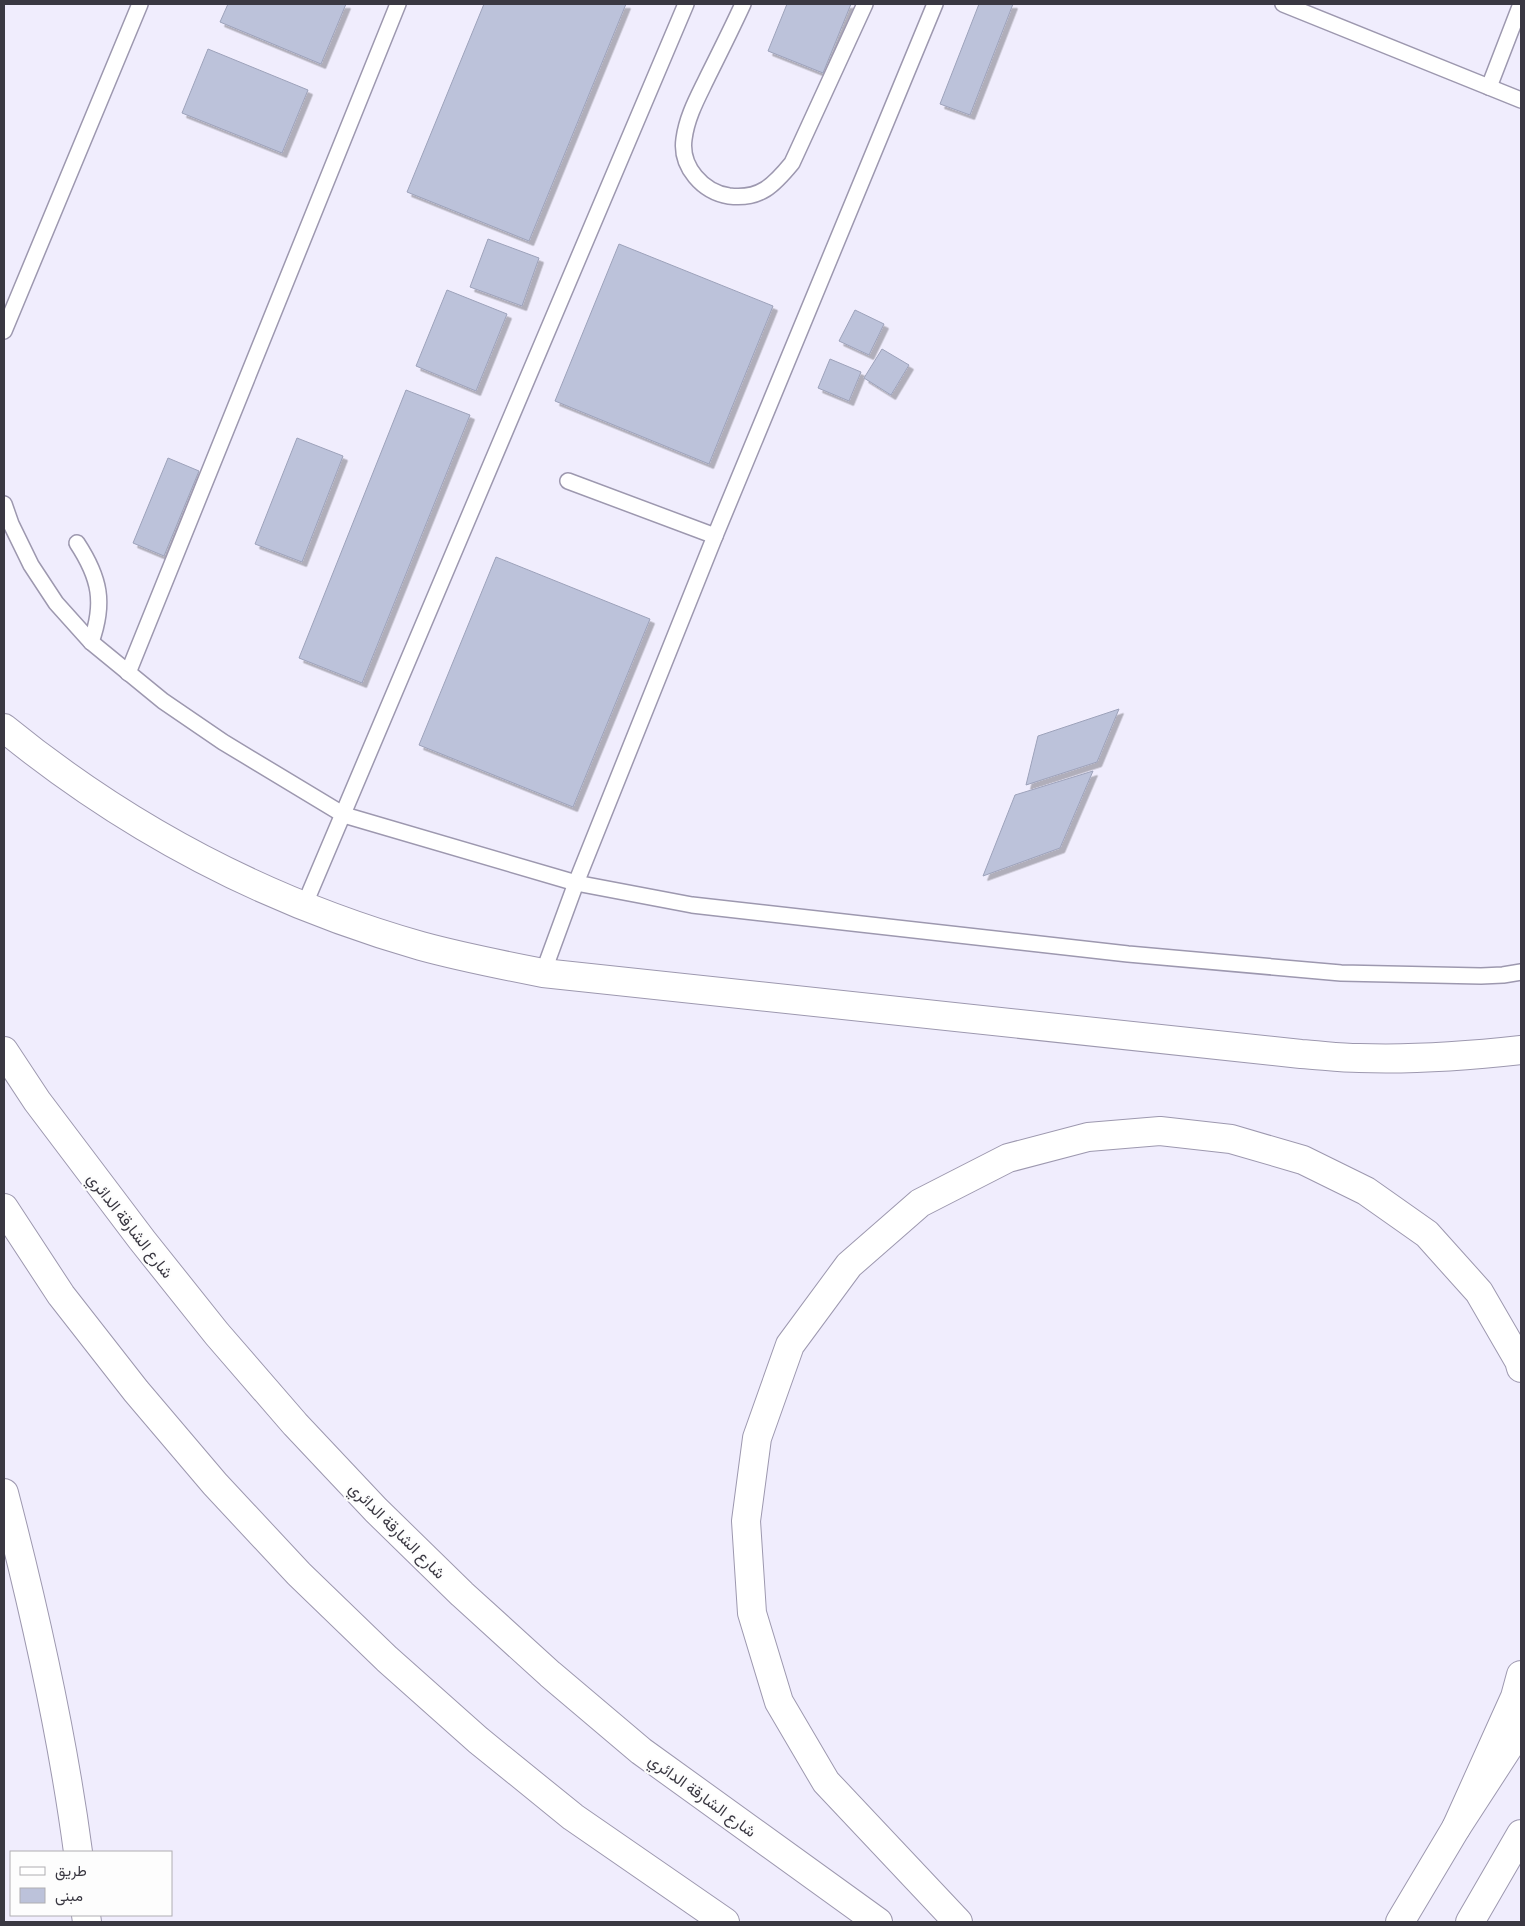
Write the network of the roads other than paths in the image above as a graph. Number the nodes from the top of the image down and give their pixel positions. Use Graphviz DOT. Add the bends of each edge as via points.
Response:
graph roads {
  1 [pos="140,4"];
  2 [pos="398,4"];
  3 [pos="686,4"];
  4 [pos="743,4"];
  5 [pos="864,4"];
  6 [pos="935,4"];
  7 [pos="1284,4"];
  8 [pos="1521,4"];
  9 [pos="1489,87"];
  10 [pos="1521,100"];
  11 [pos="4,331"];
  12 [pos="568,481"];
  13 [pos="4,504"];
  14 [pos="715,536"];
  15 [pos="77,543"];
  16 [pos="91,642"];
  17 [pos="128,672"];
  18 [pos="4,728"];
  19 [pos="344,815"];
  20 [pos="576,883"];
  21 [pos="304,906"];
  22 [pos="1521,972"];
  23 [pos="543,973"];
  24 [pos="1521,1050"];
  25 [pos="4,1051"];
  26 [pos="4,1208"];
  27 [pos="1521,1368"];
  28 [pos="4,1494"];
  29 [pos="1521,1675"];
  30 [pos="1521,1728"];
  31 [pos="1456,1828"];
  32 [pos="1521,1834"];
  33 [pos="78,1851"];
  34 [pos="725,1922"];
  35 [pos="878,1922"];
  36 [pos="958,1922"];
  37 [pos="1400,1922"];
  38 [pos="1470,1922"];
  1 -- 11 [label="lane"];
  2 -- 17 [label="lane"];
  3 -- 19 [label="lane"];
  4 -- 5 [label="lane" via="688,119 683,142 686,162 699,181 717,194 739,197 760,193 778,181 792,163"];
  6 -- 14 [label="lane"];
  7 -- 9 [label="lane"];
  8 -- 9 [label="lane"];
  9 -- 10 [label="lane"];
  12 -- 14 [label="lane"];
  13 -- 16 [label="lane" via="31,565 56,603"];
  14 -- 20 [label="lane"];
  15 -- 16 [label="lane" via="94,574 98,591 99,609"];
  16 -- 17 [label="lane"];
  17 -- 19 [label="lane" via="163,701 224,742"];
  18 -- 21 [label="main road" via="85,789 159,837 214,866"];
  19 -- 20 [label="lane"];
  19 -- 21 [label="lane"];
  20 -- 22 [label="lane" via="692,905 1128,954 1341,973 1481,976"];
  20 -- 23 [label="lane"];
  21 -- 23 [label="main road" via="422,946"];
  23 -- 24 [label="main road" via="1358,1058 1452,1057"];
  25 -- 35 [label="main road, شارع الشارقة الدائري" via="42,1109 216,1334 376,1510 542,1668 641,1751"];
  26 -- 34 [label="main road" via="62,1295 136,1391 215,1484 299,1574 478,1740 573,1817"];
  27 -- 36 [label="main road" via="1479,1292 1427,1234 1366,1191 1303,1160 1231,1139 1160,1132 1088,1137 1008,1158 920,1203 849,1265 790,1345 756,1438 746,1521 752,1613 779,1702 826,1782"];
  28 -- 33 [label="main road" via="54,1703"];
  29 -- 31 [label="main road" via="1515,1697"];
  30 -- 31 [label="main road"];
  31 -- 37 [label="main road"];
  32 -- 38 [label="main road"];
}
